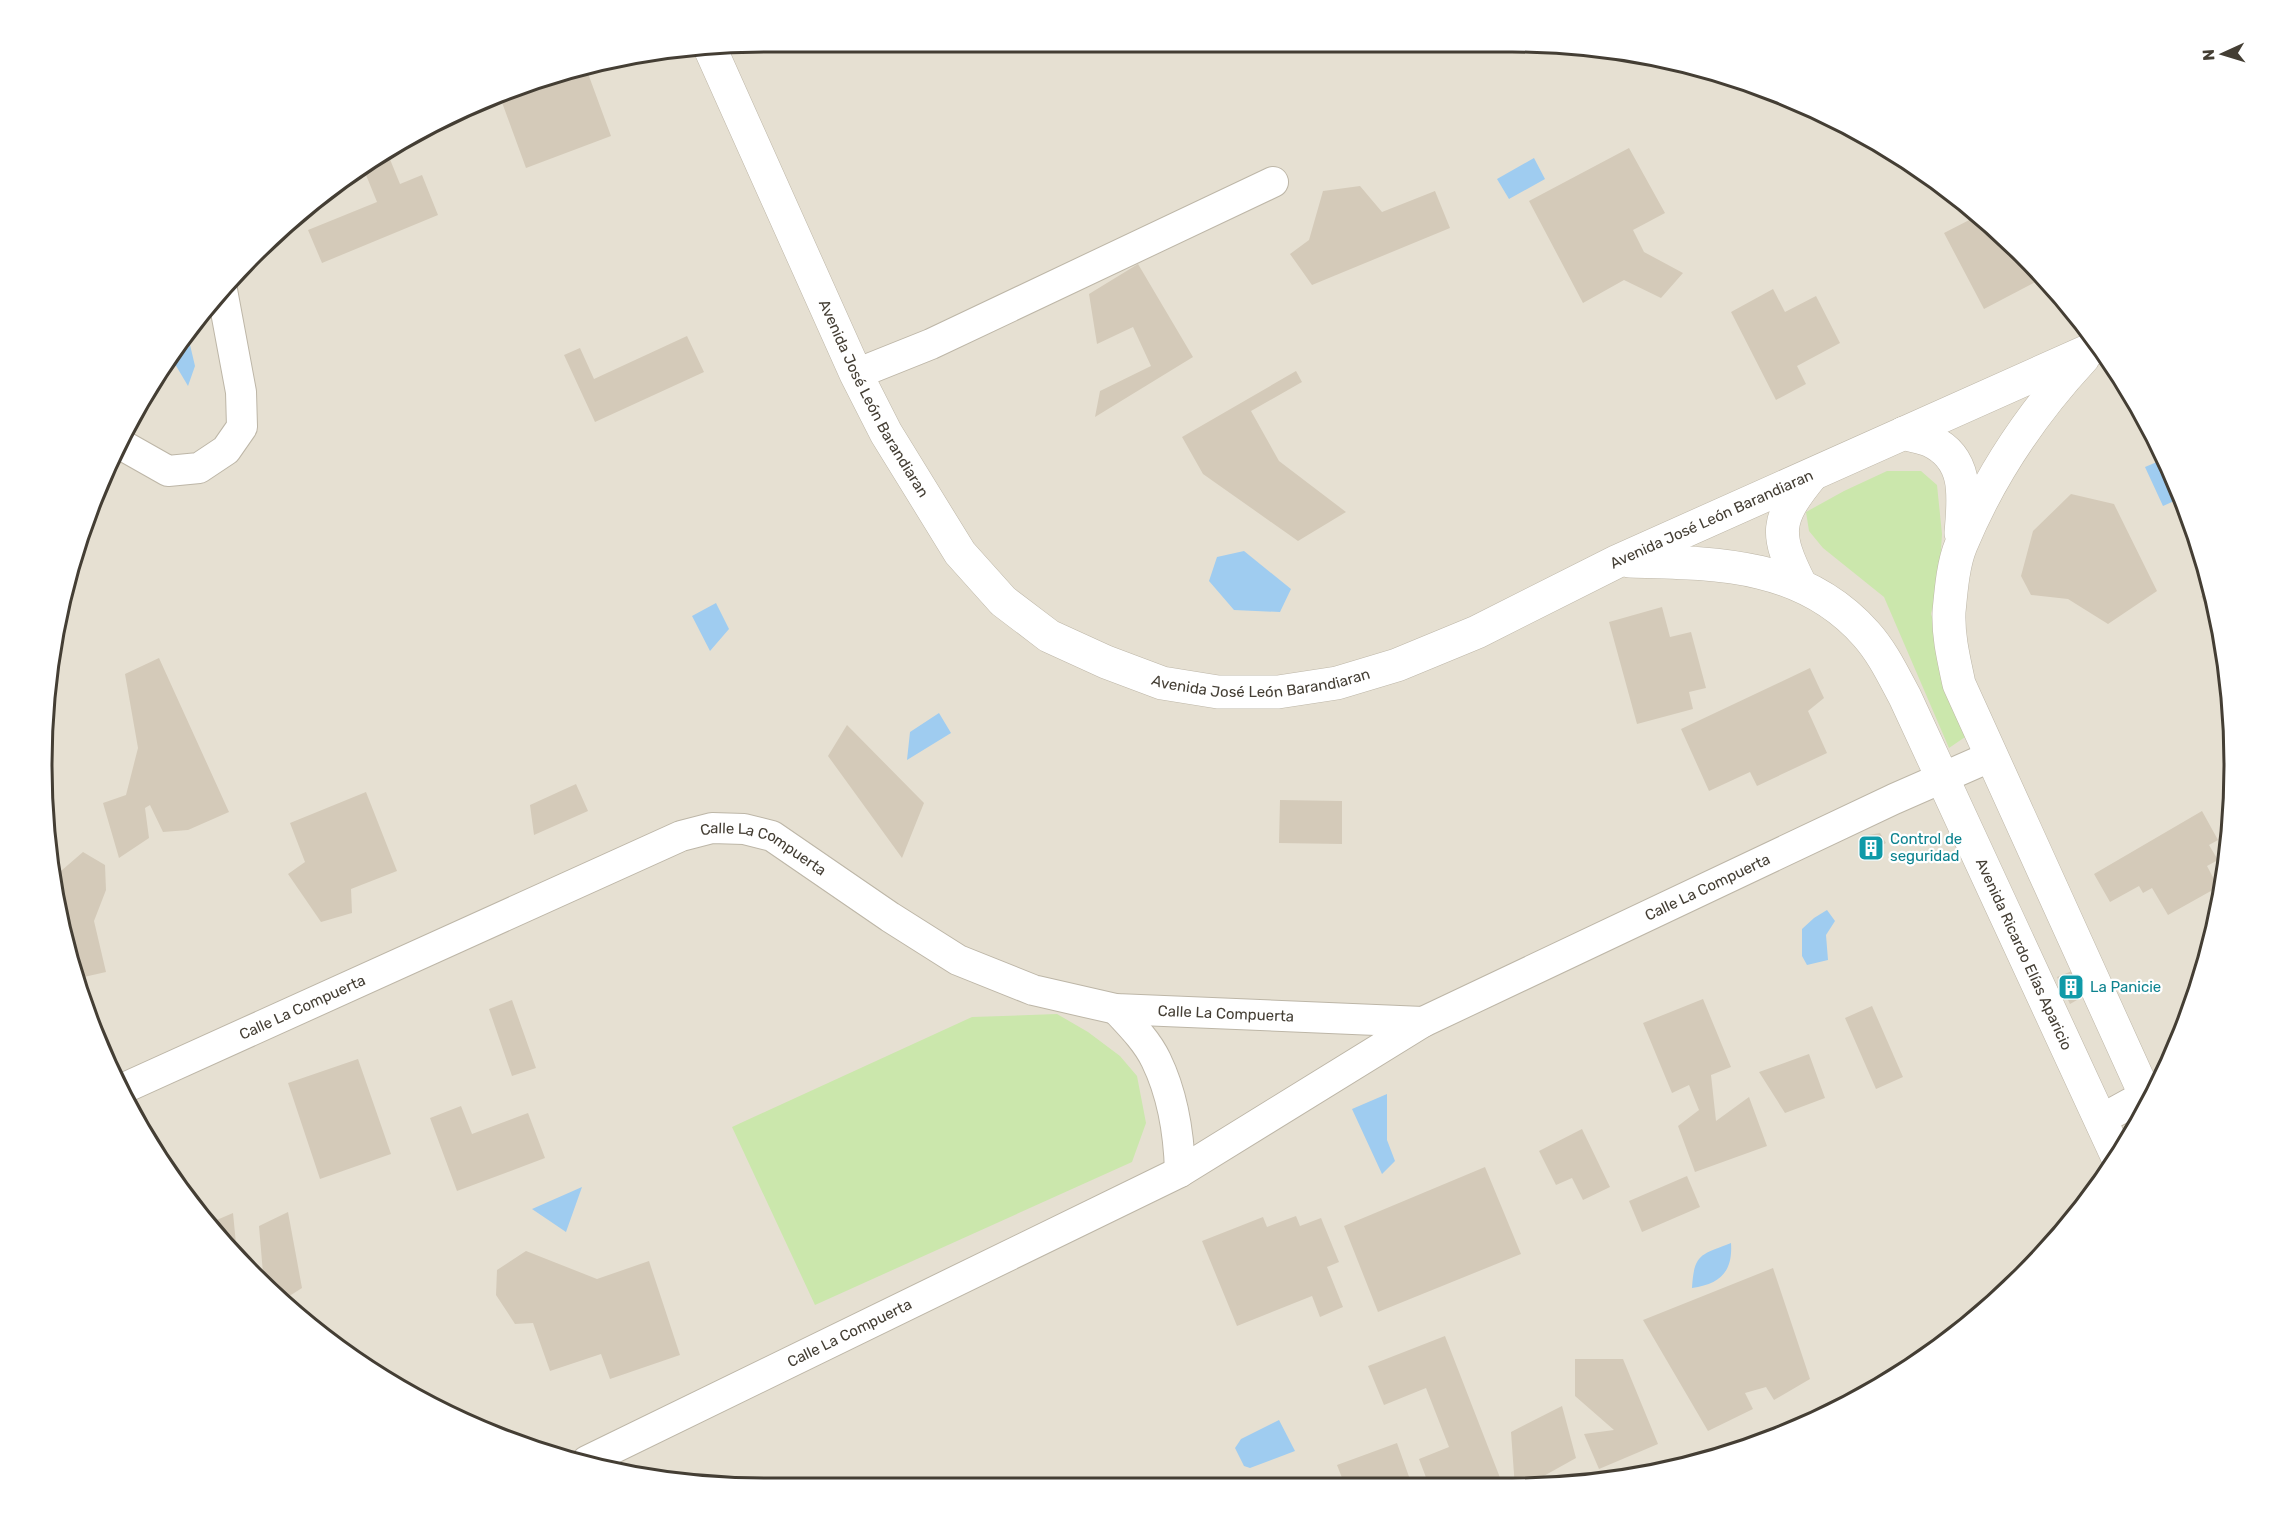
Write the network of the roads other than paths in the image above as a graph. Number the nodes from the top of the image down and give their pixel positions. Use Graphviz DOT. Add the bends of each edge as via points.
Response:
graph roads {
  1 [pos="713,55"];
  2 [pos="1273,182"];
  3 [pos="224,301"];
  4 [pos="2090,350"];
  5 [pos="2092,352"];
  6 [pos="856,374"];
  7 [pos="1904,434"];
  8 [pos="127,448"];
  9 [pos="1812,475"];
  10 [pos="1960,546"];
  11 [pos="1618,561"];
  12 [pos="1800,584"];
  13 [pos="1992,756"];
  14 [pos="1943,777"];
  15 [pos="1116,1009"];
  16 [pos="1424,1022"];
  17 [pos="129,1086"];
  18 [pos="2146,1089"];
  19 [pos="2140,1100"];
  20 [pos="2100,1120"];
  21 [pos="2113,1147"];
  22 [pos="1180,1172"];
  23 [pos="595,1456"];
  1 -- 6 [label="street, Avenida José León Barandiaran"];
  2 -- 6 [label="street" via="931,344"];
  3 -- 8 [label="street" via="241,392 242,427 226,450 199,468 168,471"];
  4 -- 7 [label="street, Avenida José León Barandiaran"];
  5 -- 10 [label="street" via="2051,393 2014,442"];
  6 -- 11 [label="street, Avenida José León Barandiaran" via="886,433 954,544 1003,601 1049,636 1162,682 1218,692 1278,692 1337,683 1396,665 1477,632"];
  7 -- 9 [label="street, Avenida José León Barandiaran"];
  7 -- 10 [label="street" via="1930,440 1946,450 1959,469 1964,490"];
  9 -- 11 [label="street, Avenida José León Barandiaran"];
  9 -- 12 [label="street" via="1784,515 1781,538"];
  10 -- 13 [label="street" via="1949,614 1951,648 1959,684"];
  11 -- 12 [label="street, Avenida Ricardo Elías Aparicio" via="1724,565"];
  12 -- 14 [label="street, Avenida Ricardo Elías Aparicio" via="1844,611 1868,636 1888,665"];
  13 -- 14 [label="street, Calle La Compuerta"];
  13 -- 18 [label="street"];
  14 -- 16 [label="street, Calle La Compuerta"];
  14 -- 20 [label="street, Avenida Ricardo Elías Aparicio"];
  15 -- 16 [label="street, Calle La Compuerta"];
  15 -- 17 [label="street, Calle La Compuerta" via="1034,990 958,960 772,836 744,829 711,828 681,836"];
  15 -- 22 [label="street" via="1156,1059 1179,1137"];
  16 -- 22 [label="street, Calle La Compuerta"];
  19 -- 20 [label="street"];
  20 -- 21 [label="street, Avenida Ricardo Elías Aparicio"];
  22 -- 23 [label="street, Calle La Compuerta"];
}
